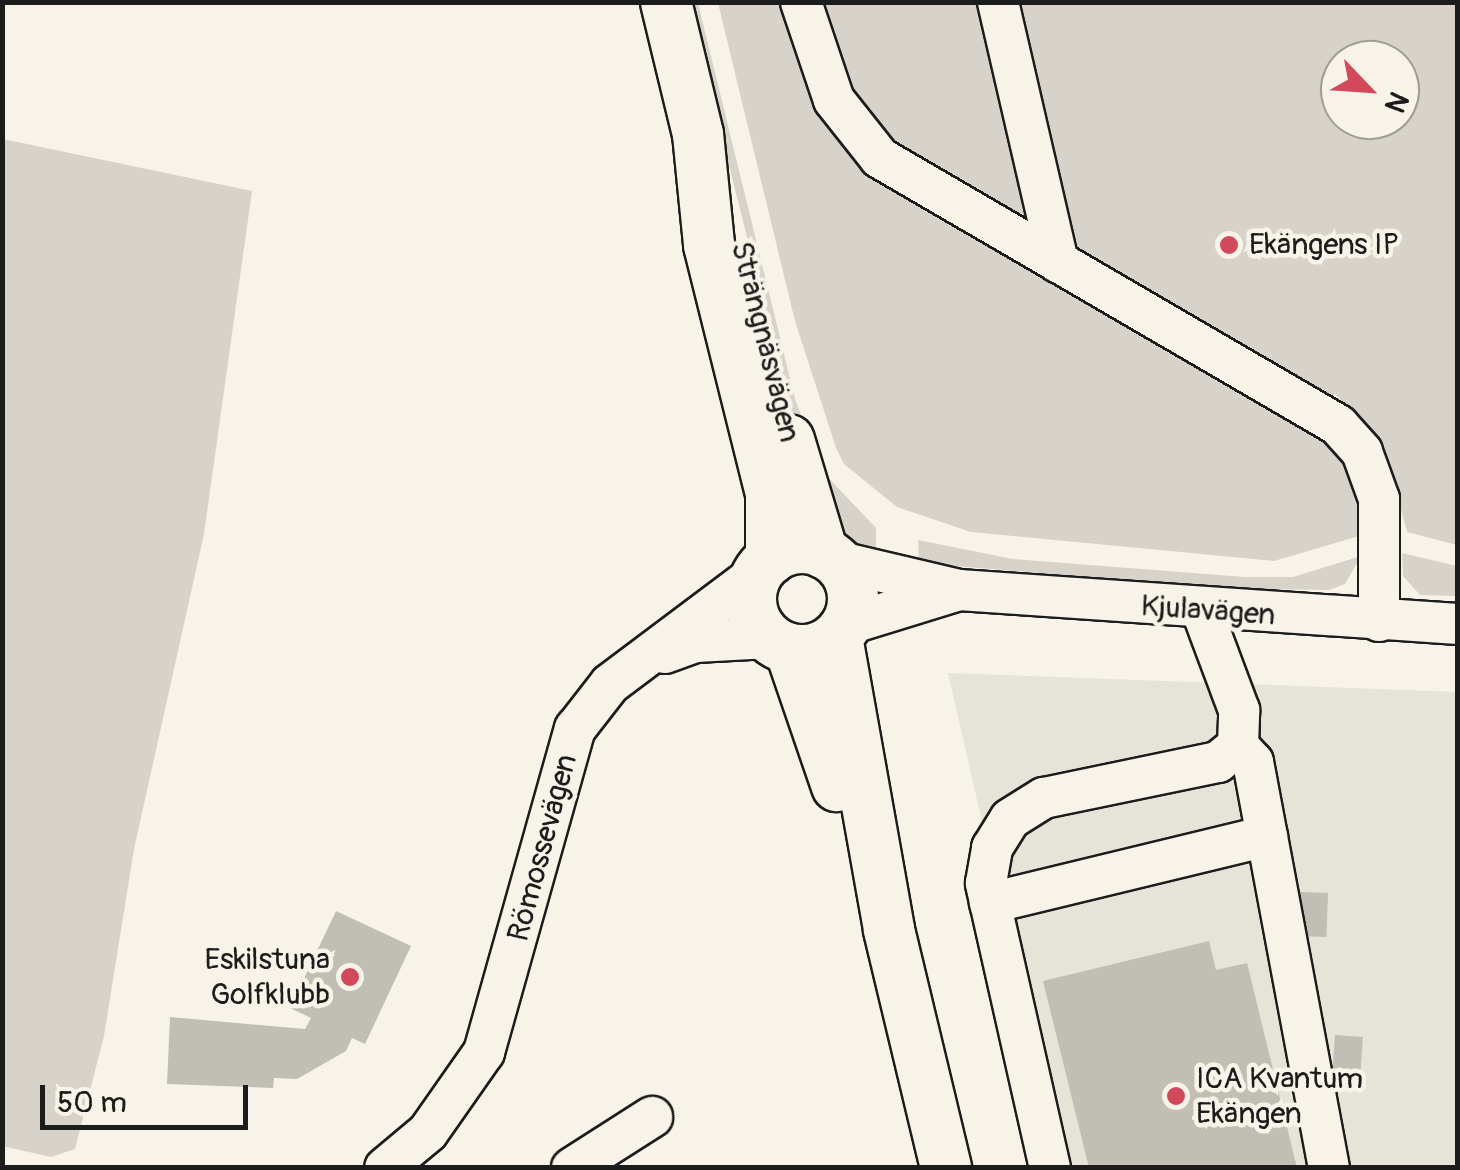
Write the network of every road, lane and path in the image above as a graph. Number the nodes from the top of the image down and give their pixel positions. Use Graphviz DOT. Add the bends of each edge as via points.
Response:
graph roads {
  1 [pos="666,2"];
  2 [pos="801,2"];
  3 [pos="998,2"];
  4 [pos="698,134"];
  5 [pos="1058,262"];
  6 [pos="830,557"];
  7 [pos="765,566"];
  8 [pos="959,590"];
  9 [pos="1202,612"];
  10 [pos="1379,621"];
  11 [pos="1458,624"];
  12 [pos="810,637"];
  13 [pos="653,657"];
  14 [pos="1238,746"];
  15 [pos="1267,836"];
  16 [pos="990,902"];
  17 [pos="652,1117"];
  18 [pos="386,1168"];
  19 [pos="572,1168"];
  20 [pos="946,1168"];
  21 [pos="1050,1168"];
  22 [pos="1330,1168"];
  1 -- 4 [label="main road, Strängnäsvägen"];
  2 -- 5 [label="street" via="834,100 864,145 940,198"];
  3 -- 5 [label="street"];
  4 -- 6 [label="main road, Strängnäsvägen" via="740,237"];
  4 -- 7 [label="main road, Strängnäsvägen" via="709,244 771,494"];
  5 -- 10 [label="street" via="1258,374 1354,441 1381,513"];
  6 -- 7 [label="main road" via="798,548"];
  6 -- 8 [label="street, Kjulavägen"];
  6 -- 12 [label="main road" via="854,599"];
  7 -- 12 [label="main road" via="754,614"];
  7 -- 13 [label="street, Römossevägen"];
  8 -- 9 [label="street, Kjulavägen"];
  8 -- 12 [label="street, Kjulavägen"];
  9 -- 10 [label="street, Kjulavägen"];
  9 -- 14 [label="street" via="1239,710"];
  10 -- 11 [label="street, Kjulavägen"];
  12 -- 13 [label="street, Kjulavägen" via="696,642"];
  12 -- 20 [label="main road"];
  13 -- 18 [label="street, Römossevägen" via="610,684 575,730 484,1052 428,1132"];
  14 -- 15 [label="street" via="1253,762"];
  14 -- 16 [label="street" via="1218,762 1044,798 1010,819 992,848"];
  15 -- 16 [label="street"];
  15 -- 22 [label="street"];
  16 -- 21 [label="street"];
  17 -- 19 [label="street"];
}
